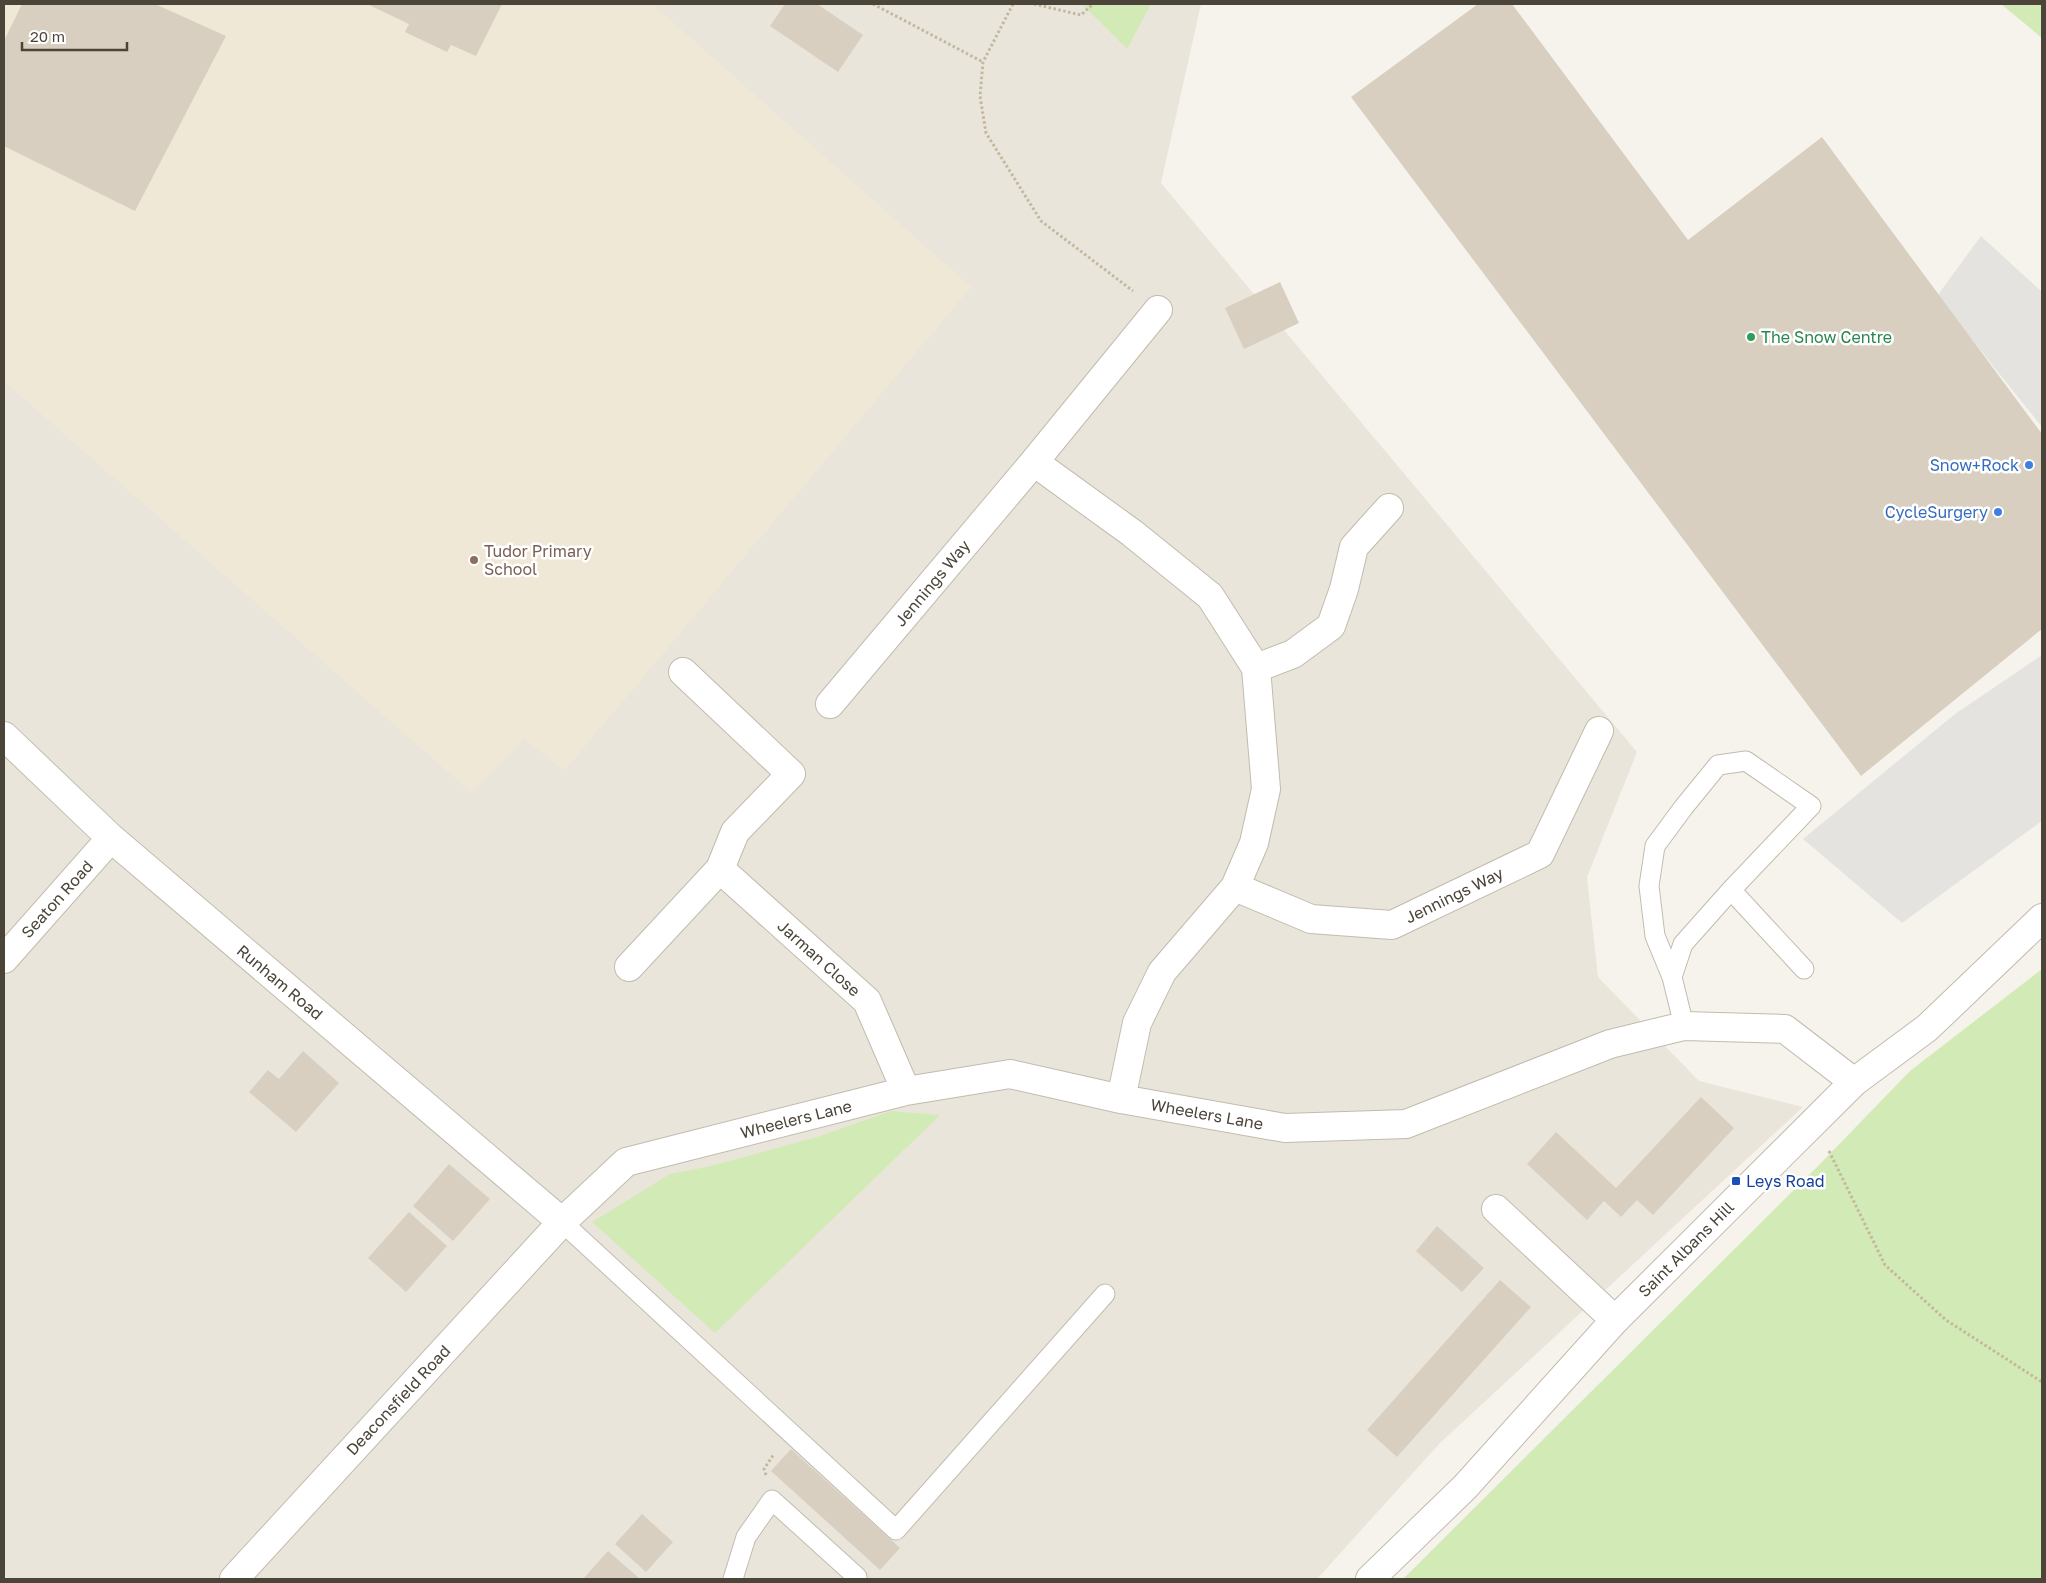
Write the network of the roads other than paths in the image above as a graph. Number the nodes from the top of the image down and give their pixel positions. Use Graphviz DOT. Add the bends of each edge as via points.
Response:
graph roads {
  1 [pos="1158,310"];
  2 [pos="1034,462"];
  3 [pos="1389,508"];
  4 [pos="1256,668"];
  5 [pos="683,672"];
  6 [pos="830,704"];
  7 [pos="1600,731"];
  8 [pos="4,736"];
  9 [pos="111,838"];
  10 [pos="720,869"];
  11 [pos="1235,887"];
  12 [pos="1731,890"];
  13 [pos="2042,918"];
  14 [pos="4,959"];
  15 [pos="629,967"];
  16 [pos="1804,969"];
  17 [pos="1672,977"];
  18 [pos="1684,1026"];
  19 [pos="1854,1082"];
  20 [pos="906,1091"];
  21 [pos="1121,1099"];
  22 [pos="1496,1209"];
  23 [pos="562,1222"];
  24 [pos="1105,1294"];
  25 [pos="1615,1320"];
  26 [pos="857,1576"];
  27 [pos="234,1579"];
  28 [pos="733,1579"];
  29 [pos="1370,1579"];
  1 -- 2 [label="street, Jennings Way"];
  2 -- 4 [label="street" via="1132,533 1210,596"];
  2 -- 6 [label="street, Jennings Way"];
  3 -- 4 [label="street" via="1354,547 1331,626 1293,654"];
  4 -- 11 [label="street" via="1266,789 1254,844"];
  5 -- 10 [label="street" via="791,774 735,832"];
  7 -- 11 [label="street, Jennings Way" via="1540,854 1392,925 1311,919"];
  8 -- 9 [label="street, Runham Road"];
  9 -- 14 [label="street, Seaton Road"];
  9 -- 23 [label="street, Runham Road"];
  10 -- 15 [label="street"];
  10 -- 20 [label="street, Jarman Close" via="867,1001"];
  11 -- 21 [label="street" via="1162,972 1137,1023"];
  12 -- 16 [label="lane"];
  12 -- 17 [label="lane" via="1683,944"];
  12 -- 17 [label="lane" via="1811,806 1746,761 1718,765 1655,846 1649,886 1654,936"];
  13 -- 19 [label="street, Saint Albans Hill" via="1927,1028"];
  17 -- 18 [label="lane"];
  18 -- 19 [label="street, Wheelers Lane" via="1785,1029"];
  18 -- 21 [label="street, Wheelers Lane" via="1610,1044 1406,1124 1285,1128"];
  19 -- 25 [label="street, Saint Albans Hill"];
  20 -- 21 [label="street, Wheelers Lane" via="1010,1074"];
  20 -- 23 [label="street, Wheelers Lane" via="626,1162"];
  22 -- 25 [label="street"];
  23 -- 24 [label="lane" via="896,1530"];
  23 -- 27 [label="street, Deaconsfield Road"];
  25 -- 29 [label="street, Saint Albans Hill" via="1465,1487"];
  26 -- 28 [label="lane" via="772,1500 746,1537"];
}
